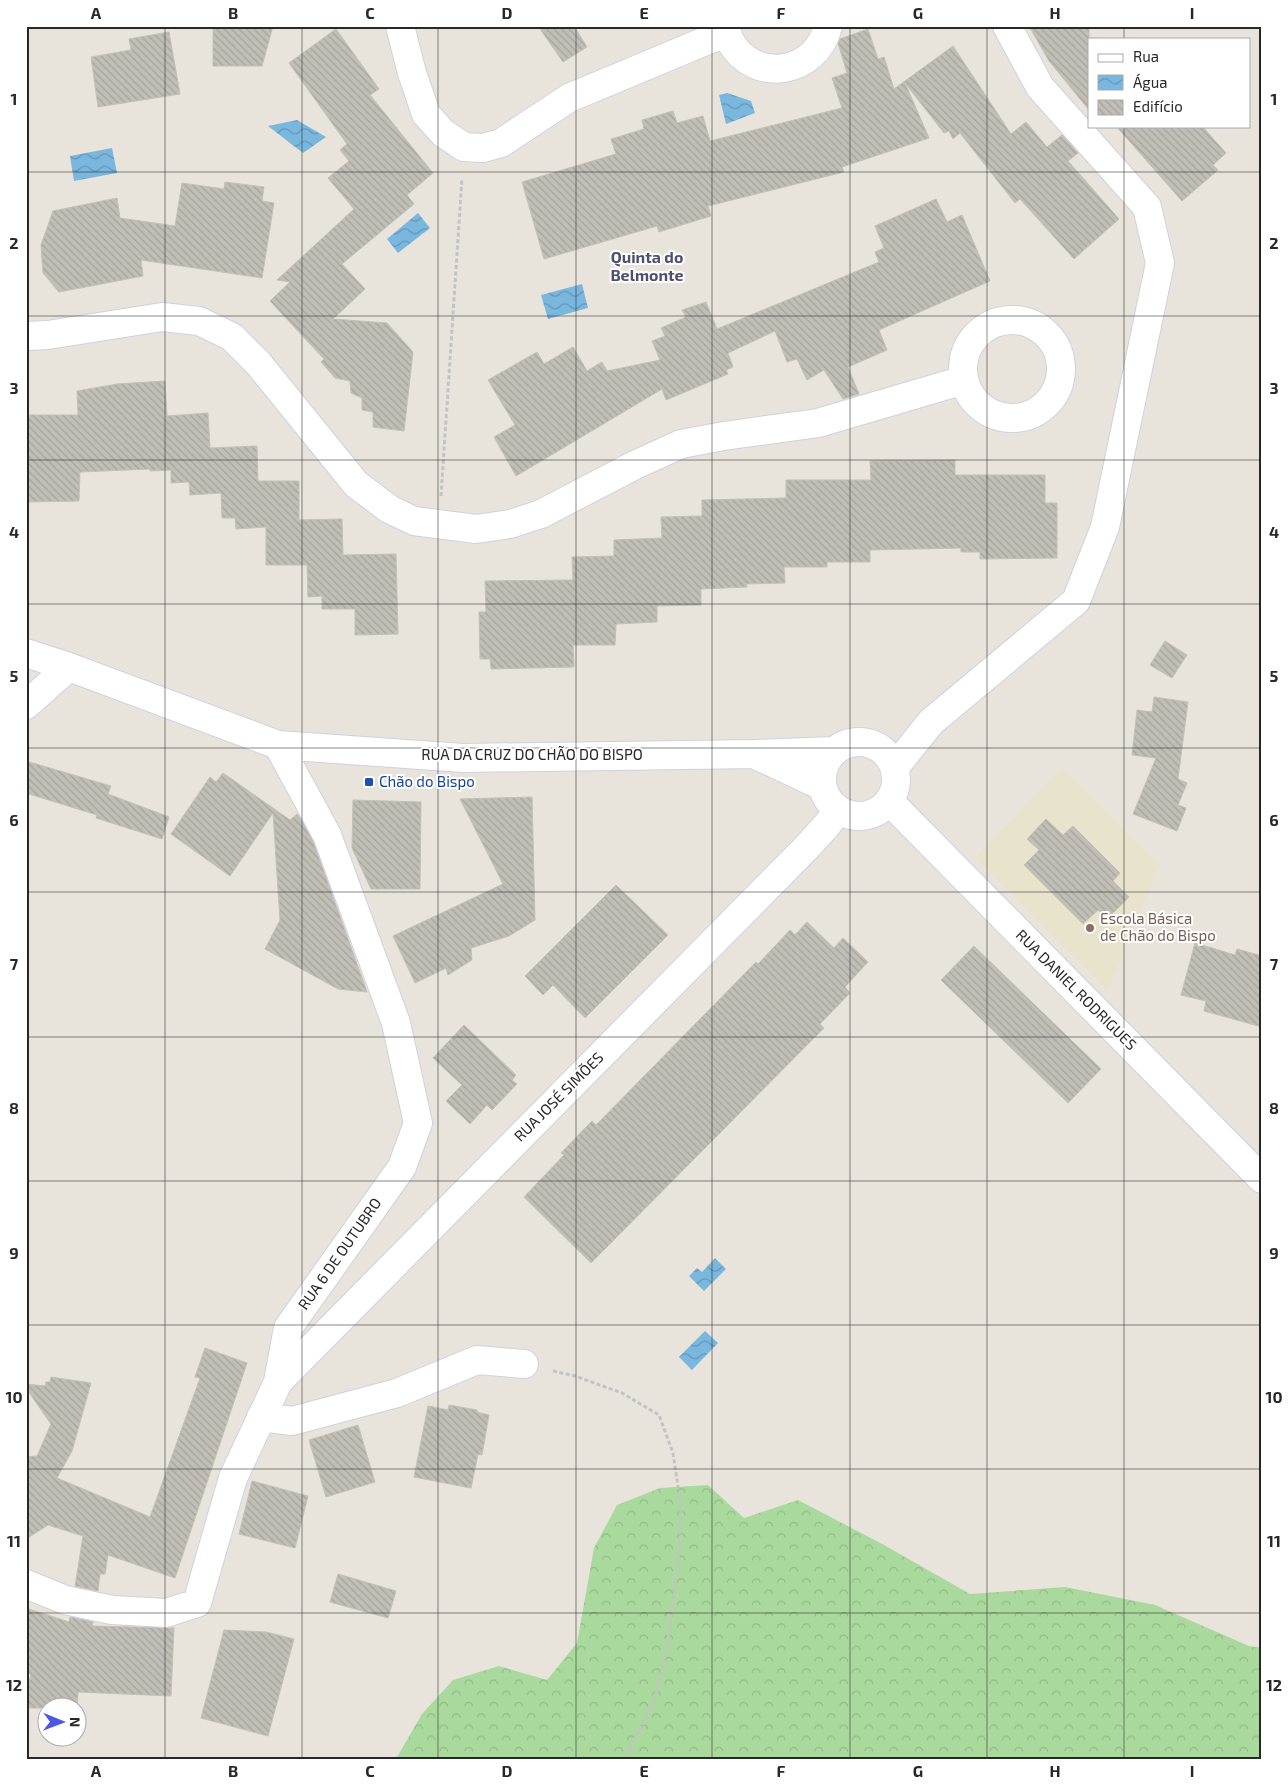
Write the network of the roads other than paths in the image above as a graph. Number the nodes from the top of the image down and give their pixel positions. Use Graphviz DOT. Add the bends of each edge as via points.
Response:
graph roads {
  1 [pos="400,26"];
  2 [pos="828,26"];
  3 [pos="1007,26"];
  4 [pos="726,29"];
  5 [pos="26,336"];
  6 [pos="964,380"];
  7 [pos="26,653"];
  8 [pos="69,667"];
  9 [pos="26,705"];
  10 [pos="931,722"];
  11 [pos="870,743"];
  12 [pos="278,745"];
  13 [pos="834,751"];
  14 [pos="755,754"];
  15 [pos="895,767"];
  16 [pos="822,786"];
  17 [pos="890,802"];
  18 [pos="838,810"];
  19 [pos="1262,1179"];
  20 [pos="524,1364"];
  21 [pos="278,1382"];
  22 [pos="261,1417"];
  23 [pos="26,1584"];
  1 -- 4 [label="street" via="426,114 443,133 464,147 483,148 501,144 569,98"];
  2 -- 4 [label="street" via="821,45 808,59 795,66 777,69 759,66 743,57 730,41"];
  3 -- 10 [label="street" via="1040,87 1147,207 1160,263 1105,527 1076,601"];
  5 -- 6 [label="street" via="162,317 199,321 232,337 258,363 356,484 389,509 414,521 476,529 510,524 541,514 681,444 818,423"];
  7 -- 8 [label="street, RUA DA CRUZ DO CHÃO DO BISPO"];
  8 -- 9 [label="street"];
  8 -- 12 [label="street, RUA DA CRUZ DO CHÃO DO BISPO"];
  10 -- 11 [label="street"];
  10 -- 15 [label="street"];
  11 -- 13 [label="street" via="845,744"];
  11 -- 15 [label="street" via="886,752"];
  12 -- 14 [label="street, RUA DA CRUZ DO CHÃO DO BISPO" via="463,758"];
  12 -- 21 [label="street, RUA 6 DE OUTUBRO" via="331,844 396,1022 418,1123 402,1167 288,1328"];
  13 -- 14 [label="street, RUA DA CRUZ DO CHÃO DO BISPO"];
  13 -- 16 [label="street" via="826,761"];
  14 -- 16 [label="street, RUA DA CRUZ DO CHÃO DO BISPO"];
  15 -- 17 [label="street" via="896,785"];
  16 -- 18 [label="street" via="827,799"];
  17 -- 18 [label="street" via="874,814 856,817"];
  17 -- 19 [label="street, RUA DANIEL RODRIGUES"];
  18 -- 21 [label="street, RUA JOSÉ SIMÕES" via="806,848"];
  20 -- 22 [label="street" via="477,1360 388,1396 292,1421"];
  21 -- 22 [label="street, RUA 6 DE OUTUBRO"];
  22 -- 23 [label="street, RUA 6 DE OUTUBRO" via="233,1478 197,1603 166,1613 112,1610 65,1600"];
}
